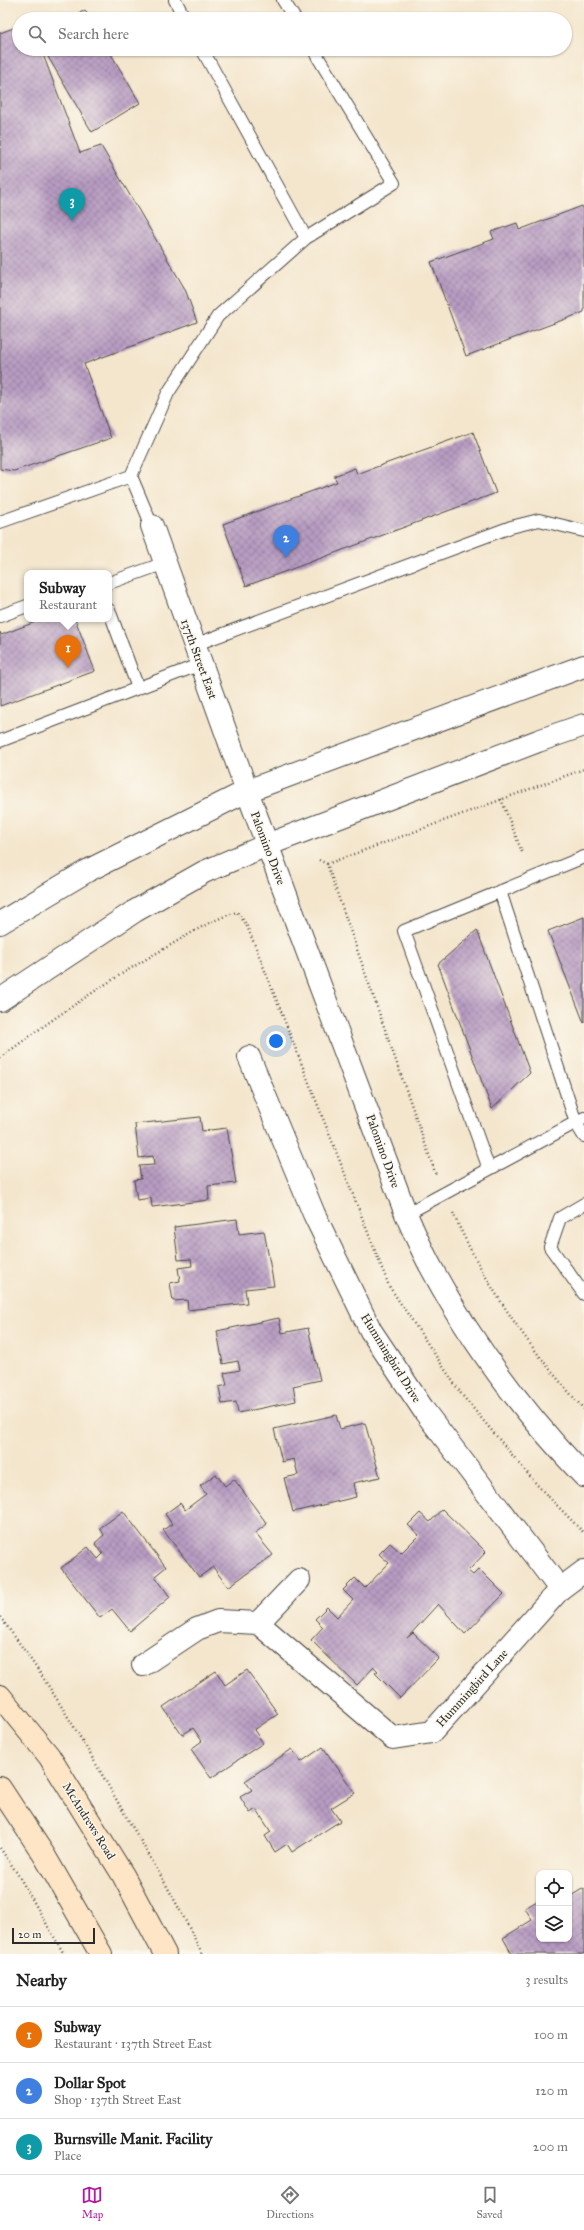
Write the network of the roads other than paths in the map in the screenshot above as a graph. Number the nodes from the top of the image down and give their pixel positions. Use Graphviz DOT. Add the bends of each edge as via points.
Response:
graph roads {
  1 [pos="175,0"];
  2 [pos="283,0"];
  3 [pos="181,12"];
  4 [pos="291,12"];
  5 [pos="206,56"];
  6 [pos="317,56"];
  7 [pos="306,238"];
  8 [pos="131,476"];
  9 [pos="0,522"];
  10 [pos="152,526"];
  11 [pos="584,531"];
  12 [pos="165,563"];
  13 [pos="112,582"];
  14 [pos="24,607"];
  15 [pos="0,616"];
  16 [pos="112,618"];
  17 [pos="198,655"];
  18 [pos="584,666"];
  19 [pos="138,688"];
  20 [pos="584,725"];
  21 [pos="0,741"];
  22 [pos="247,791"];
  23 [pos="267,845"];
  24 [pos="584,857"];
  25 [pos="500,891"];
  26 [pos="0,923"];
  27 [pos="0,1000"];
  28 [pos="249,1057"];
  29 [pos="580,1120"];
  30 [pos="584,1136"];
  31 [pos="489,1170"];
  32 [pos="584,1204"];
  33 [pos="406,1214"];
  34 [pos="584,1294"];
  35 [pos="584,1476"];
  36 [pos="584,1570"];
  37 [pos="299,1580"];
  38 [pos="560,1589"];
  39 [pos="258,1623"];
  40 [pos="142,1665"];
  41 [pos="0,1696"];
  42 [pos="0,1788"];
  43 [pos="101,1954"];
  44 [pos="165,1954"];
  1 -- 3 [label="lane"];
  2 -- 4 [label="lane"];
  5 -- 7 [label="lane"];
  6 -- 7 [label="lane" via="394,183"];
  7 -- 8 [label="lane" via="218,316 168,393"];
  8 -- 9 [label="lane"];
  8 -- 10 [label="lane"];
  10 -- 12 [label="street, 137th Street East"];
  11 -- 17 [label="lane" via="539,520 512,527"];
  12 -- 13 [label="lane"];
  12 -- 17 [label="street, 137th Street East"];
  14 -- 15 [label="lane"];
  16 -- 19 [label="lane"];
  17 -- 19 [label="lane"];
  17 -- 22 [label="street, 137th Street East"];
  18 -- 22 [label="street"];
  19 -- 21 [label="lane"];
  20 -- 23 [label="street"];
  22 -- 23 [label="street, Palomino Drive"];
  22 -- 26 [label="street" via="87,871"];
  23 -- 27 [label="street" via="204,872 135,911"];
  23 -- 33 [label="street, Palomino Drive"];
  24 -- 25 [label="lane"];
  25 -- 29 [label="lane"];
  25 -- 31 [label="lane" via="404,931"];
  28 -- 38 [label="street, Hummingbird Drive" via="314,1214 371,1330 424,1412"];
  29 -- 30 [label="lane"];
  29 -- 31 [label="lane"];
  31 -- 33 [label="lane"];
  32 -- 34 [label="lane" via="560,1218 550,1247"];
  33 -- 35 [label="street, Palomino Drive" via="434,1273 496,1370 556,1446"];
  36 -- 38 [label="street, Hummingbird Lane"];
  37 -- 39 [label="street"];
  38 -- 39 [label="street, Hummingbird Lane" via="432,1732 393,1738"];
  39 -- 40 [label="street" via="218,1621 197,1628"];
  41 -- 44 [label="main road, McAndrews Road" via="49,1756 123,1875"];
  42 -- 43 [label="main road" via="44,1855"];
}
